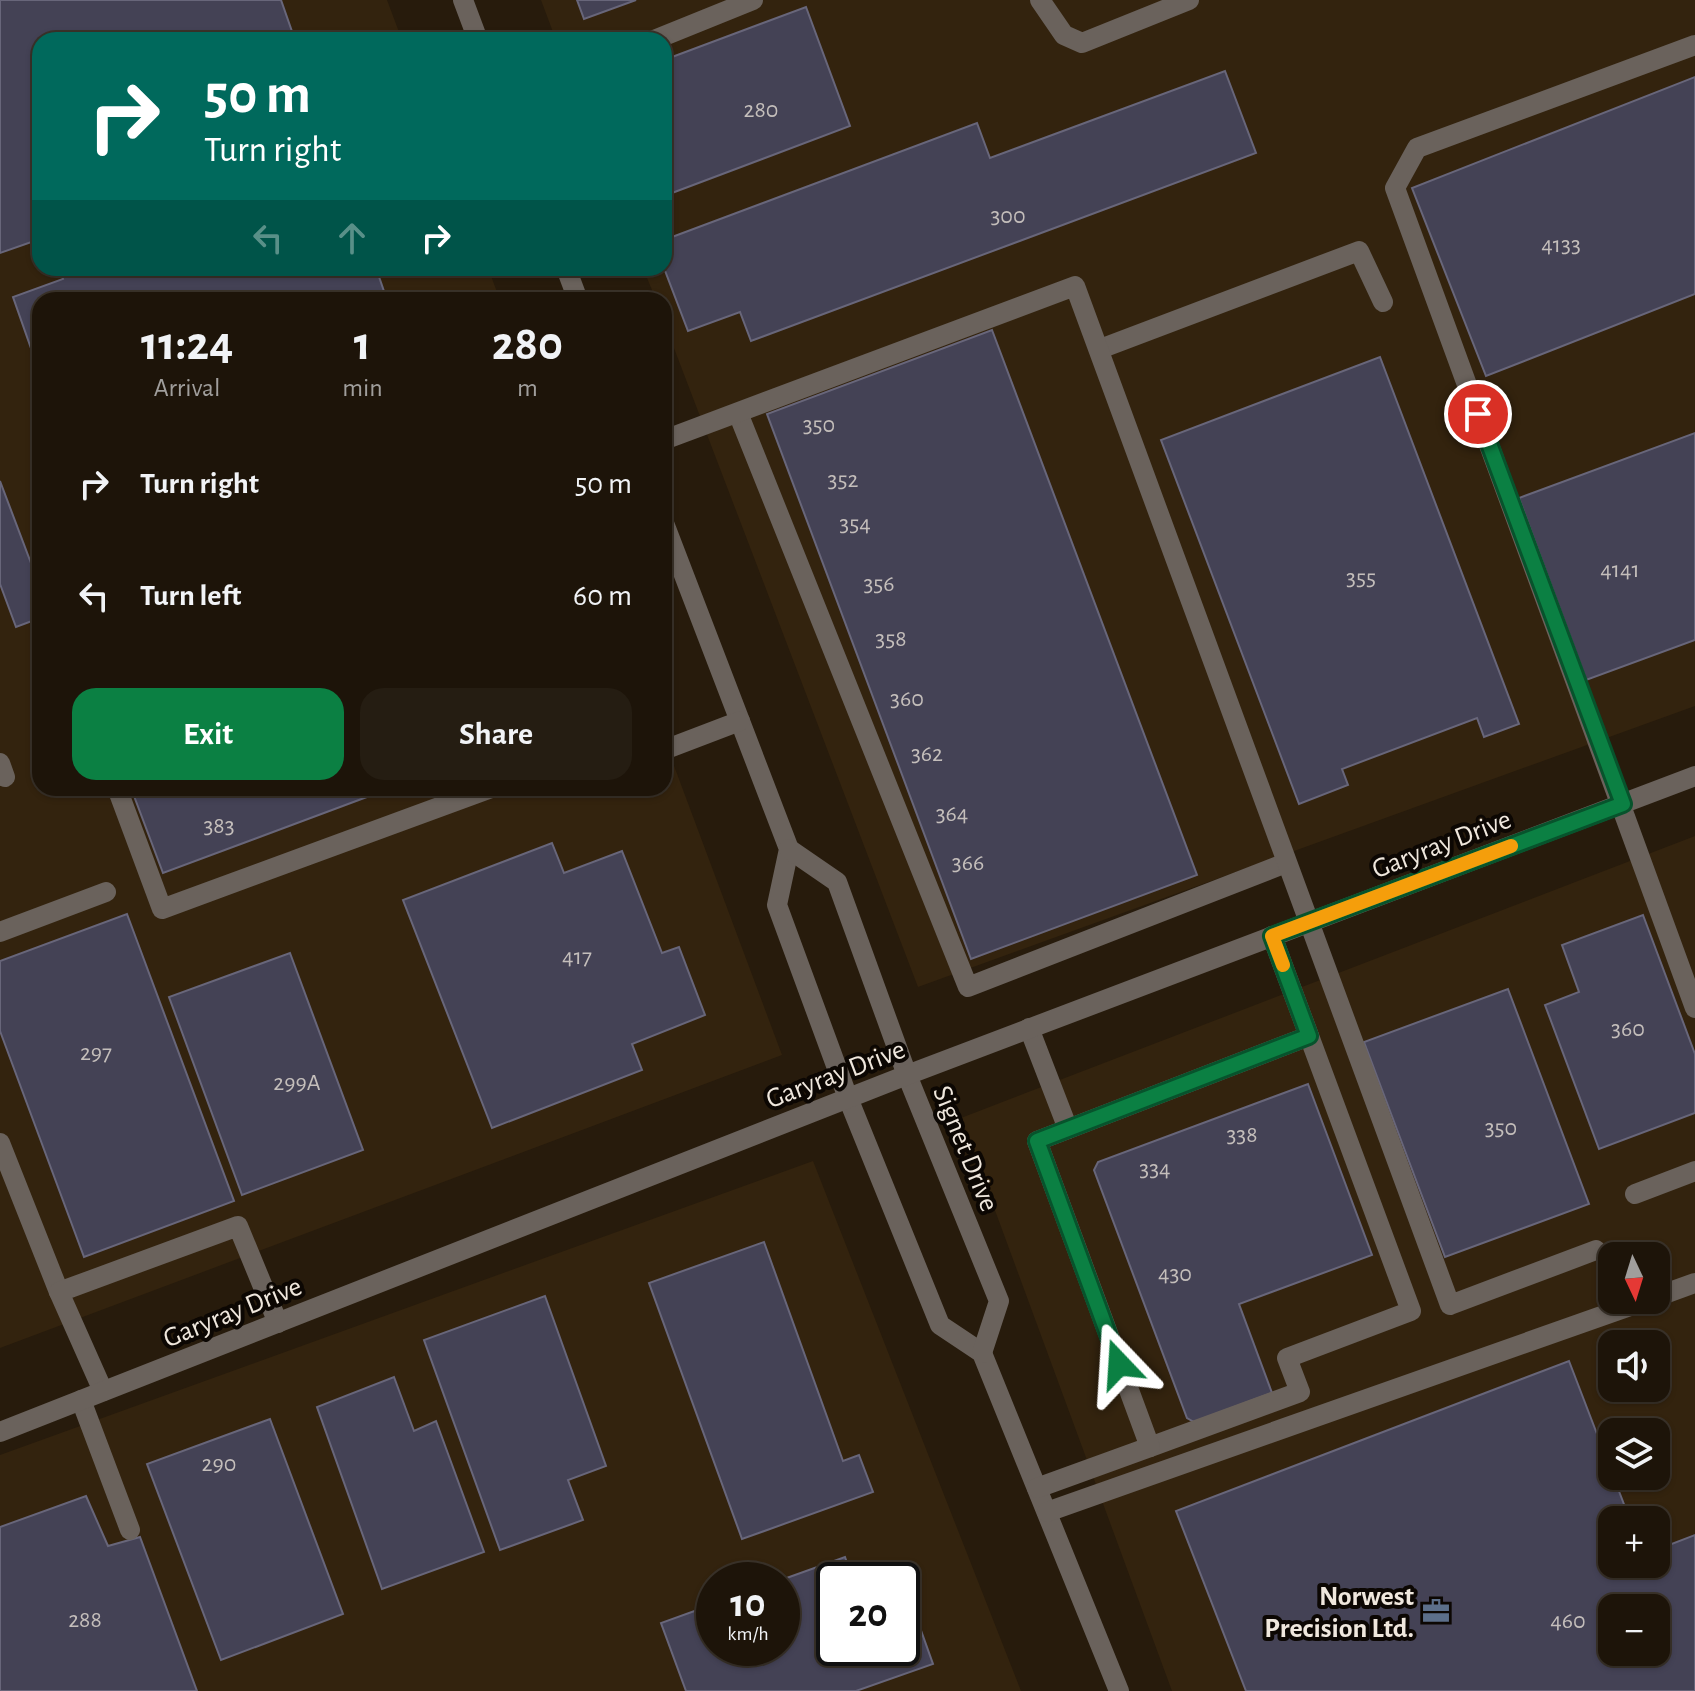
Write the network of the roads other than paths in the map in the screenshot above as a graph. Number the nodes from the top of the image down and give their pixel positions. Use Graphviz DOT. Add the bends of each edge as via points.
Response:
graph roads {
  1 [pos="463,0"];
  2 [pos="753,0"];
  3 [pos="1040,0"];
  4 [pos="1189,0"];
  5 [pos="475,32"];
  6 [pos="672,33"];
  7 [pos="1695,45"];
  8 [pos="1383,302"];
  9 [pos="1100,349"];
  10 [pos="738,413"];
  11 [pos="672,437"];
  12 [pos="672,544"];
  13 [pos="740,721"];
  14 [pos="672,747"];
  15 [pos="1695,776"];
  16 [pos="120,796"];
  17 [pos="469,796"];
  18 [pos="1623,804"];
  19 [pos="789,849"];
  20 [pos="1286,863"];
  21 [pos="106,892"];
  22 [pos="1309,923"];
  23 [pos="0,932"];
  24 [pos="1272,936"];
  25 [pos="1695,1008"];
  26 [pos="1029,1028"];
  27 [pos="1309,1036"];
  28 [pos="907,1075"];
  29 [pos="848,1098"];
  30 [pos="1068,1129"];
  31 [pos="0,1143"];
  32 [pos="1695,1171"];
  33 [pos="1635,1194"];
  34 [pos="1596,1250"];
  35 [pos="1695,1283"];
  36 [pos="59,1292"];
  37 [pos="1670,1292"];
  38 [pos="1607,1314"];
  39 [pos="278,1323"];
  40 [pos="982,1353"];
  41 [pos="103,1391"];
  42 [pos="81,1400"];
  43 [pos="0,1432"];
  44 [pos="1150,1447"];
  45 [pos="1037,1488"];
  46 [pos="1047,1512"];
  47 [pos="130,1530"];
  48 [pos="1119,1691"];
  1 -- 5 [label="street"];
  2 -- 6 [label="street"];
  3 -- 4 [label="street" via="1064,35 1082,43"];
  7 -- 18 [label="street" via="1417,148 1395,188"];
  8 -- 9 [label="street" via="1359,251"];
  9 -- 10 [label="street" via="1075,286"];
  9 -- 20 [label="street"];
  10 -- 11 [label="street"];
  10 -- 20 [label="street" via="968,987"];
  12 -- 13 [label="street"];
  13 -- 14 [label="street"];
  13 -- 19 [label="street"];
  15 -- 18 [label="street, Garyray Drive"];
  16 -- 17 [label="street" via="162,909"];
  18 -- 22 [label="street, Garyray Drive"];
  18 -- 25 [label="street"];
  19 -- 28 [label="street, Signet Drive" via="837,882"];
  19 -- 29 [label="street" via="777,905"];
  20 -- 22 [label="street"];
  21 -- 23 [label="street"];
  22 -- 24 [label="street, Garyray Drive"];
  22 -- 34 [label="street" via="1450,1305"];
  24 -- 26 [label="street, Garyray Drive"];
  24 -- 27 [label="street"];
  26 -- 28 [label="street, Garyray Drive"];
  26 -- 30 [label="street"];
  27 -- 30 [label="street"];
  27 -- 44 [label="street" via="1411,1311 1287,1358 1300,1392"];
  28 -- 29 [label="street, Garyray Drive"];
  28 -- 40 [label="street, Signet Drive" via="999,1301"];
  29 -- 39 [label="street, Garyray Drive"];
  29 -- 40 [label="street" via="940,1325"];
  30 -- 44 [label="street" via="1037,1141"];
  31 -- 36 [label="street"];
  32 -- 33 [label="street"];
  35 -- 37 [label="street"];
  36 -- 39 [label="street" via="238,1226"];
  36 -- 41 [label="street"];
  38 -- 46 [label="street"];
  39 -- 41 [label="street, Garyray Drive"];
  40 -- 45 [label="street"];
  41 -- 42 [label="street, Garyray Drive"];
  42 -- 43 [label="street, Garyray Drive"];
  42 -- 47 [label="street"];
  44 -- 45 [label="street"];
  45 -- 46 [label="street"];
  46 -- 48 [label="street"];
}
